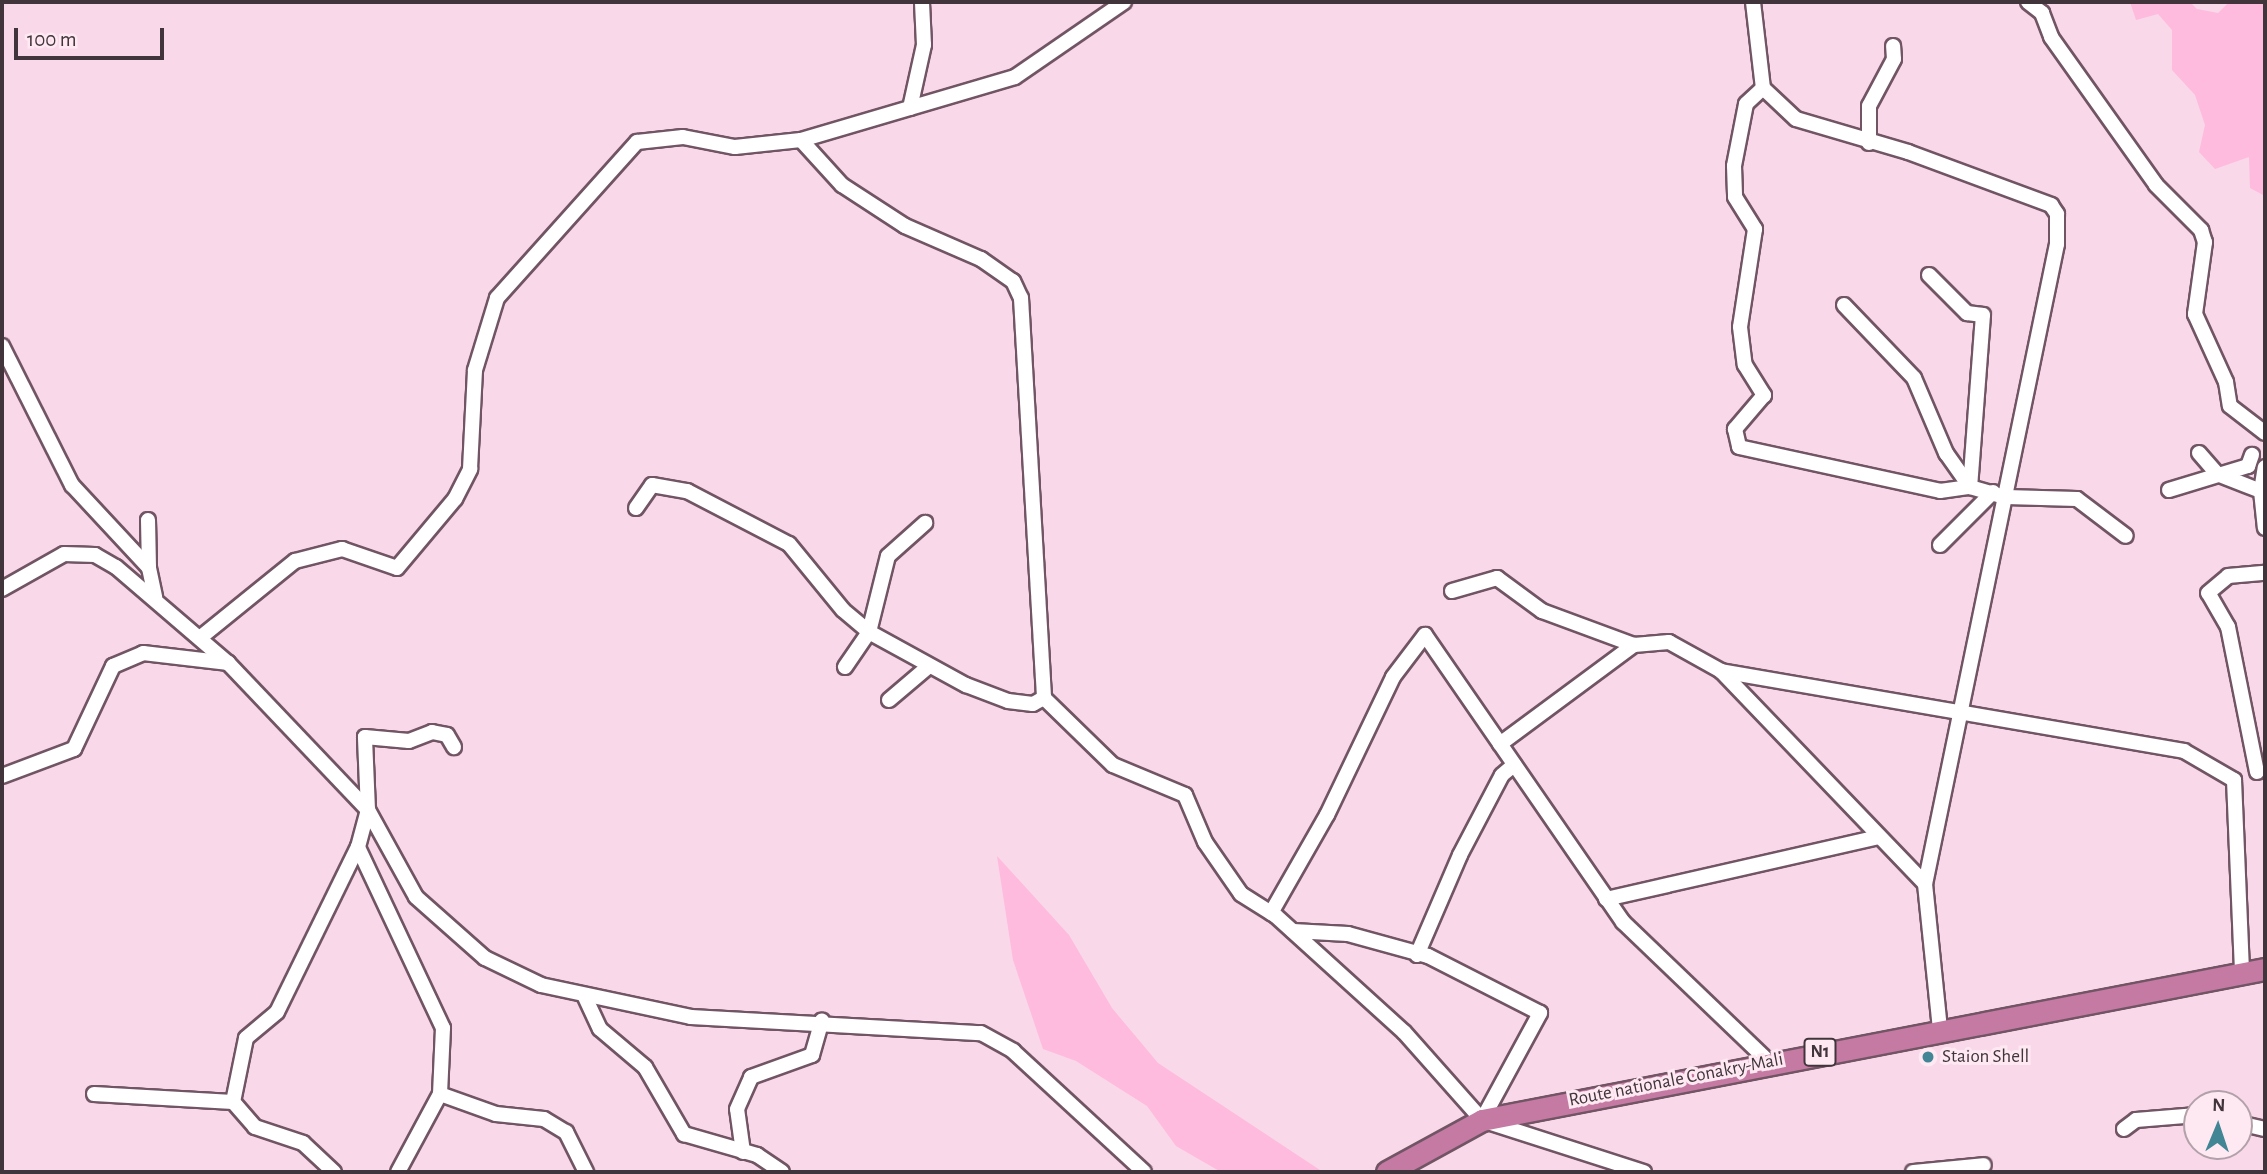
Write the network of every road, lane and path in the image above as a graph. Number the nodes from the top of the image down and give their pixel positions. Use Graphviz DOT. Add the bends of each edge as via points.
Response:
graph roads {
  1 [pos="922,2"];
  2 [pos="1753,2"];
  3 [pos="2028,2"];
  4 [pos="1119,4"];
  5 [pos="1893,46"];
  6 [pos="1762,88"];
  7 [pos="910,108"];
  8 [pos="801,140"];
  9 [pos="1869,143"];
  10 [pos="1929,275"];
  11 [pos="1844,305"];
  12 [pos="2,346"];
  13 [pos="2265,433"];
  14 [pos="2199,453"];
  15 [pos="2252,455"];
  16 [pos="2265,467"];
  17 [pos="2217,474"];
  18 [pos="1970,488"];
  19 [pos="2169,490"];
  20 [pos="2261,491"];
  21 [pos="2000,495"];
  22 [pos="636,508"];
  23 [pos="148,520"];
  24 [pos="925,523"];
  25 [pos="2265,528"];
  26 [pos="2126,536"];
  27 [pos="1940,545"];
  28 [pos="149,568"];
  29 [pos="2265,573"];
  30 [pos="2,589"];
  31 [pos="1452,591"];
  32 [pos="155,597"];
  33 [pos="869,632"];
  34 [pos="201,637"];
  35 [pos="1634,645"];
  36 [pos="228,663"];
  37 [pos="929,666"];
  38 [pos="845,667"];
  39 [pos="1721,671"];
  40 [pos="1044,698"];
  41 [pos="889,699"];
  42 [pos="1964,710"];
  43 [pos="1500,744"];
  44 [pos="454,747"];
  45 [pos="1514,765"];
  46 [pos="2261,771"];
  47 [pos="2,776"];
  48 [pos="2234,780"];
  49 [pos="368,810"];
  50 [pos="1878,837"];
  51 [pos="358,847"];
  52 [pos="1924,884"];
  53 [pos="1606,899"];
  54 [pos="1271,914"];
  55 [pos="1293,931"];
  56 [pos="1417,955"];
  57 [pos="2265,969"];
  58 [pos="2242,971"];
  59 [pos="585,997"];
  60 [pos="822,1020"];
  61 [pos="1940,1030"];
  62 [pos="1769,1062"];
  63 [pos="94,1094"];
  64 [pos="440,1094"];
  65 [pos="233,1102"];
  66 [pos="2183,1116"];
  67 [pos="1482,1120"];
  68 [pos="2124,1129"];
  69 [pos="743,1152"];
  70 [pos="1984,1165"];
  71 [pos="334,1172"];
  72 [pos="398,1172"];
  73 [pos="586,1172"];
  74 [pos="782,1172"];
  75 [pos="1144,1172"];
  76 [pos="1387,1172"];
  77 [pos="1644,1172"];
  78 [pos="1913,1172"];
  1 -- 7 [label="street" via="924,45"];
  2 -- 6 [label="street"];
  3 -- 13 [label="street" via="2042,13 2052,37 2156,185 2201,230 2205,242 2195,314 2226,382 2230,406"];
  4 -- 7 [label="street" via="1015,77"];
  5 -- 9 [label="street" via="1894,59 1869,106"];
  6 -- 9 [label="street" via="1796,119"];
  6 -- 18 [label="street" via="1746,104 1734,166 1735,197 1755,229 1740,327 1745,365 1764,395 1735,429 1739,447 1931,489"];
  7 -- 8 [label="street"];
  8 -- 34 [label="street" via="735,147 683,137 637,142 497,298 475,370 470,469 454,499 397,568 342,549 295,561"];
  8 -- 40 [label="street" via="842,185 905,226 981,259 1013,281 1021,298"];
  9 -- 21 [label="street" via="2051,205 2057,215 2057,244"];
  10 -- 18 [label="street" via="1967,313 1983,315"];
  11 -- 18 [label="street" via="1914,378 1946,453"];
  12 -- 28 [label="street" via="72,485"];
  14 -- 17 [label="street"];
  15 -- 17 [label="street" via="2248,466"];
  16 -- 20 [label="street"];
  17 -- 19 [label="street"];
  17 -- 20 [label="street"];
  18 -- 21 [label="street"];
  20 -- 25 [label="street"];
  21 -- 26 [label="street" via="2077,499"];
  21 -- 27 [label="street"];
  21 -- 42 [label="street"];
  22 -- 33 [label="street" via="652,485 687,491 789,544 843,610"];
  23 -- 28 [label="street"];
  24 -- 33 [label="street" via="888,556"];
  28 -- 32 [label="street"];
  29 -- 46 [label="street" via="2228,576 2208,593 2228,626"];
  30 -- 32 [label="street" via="20,575 78,551 116,567"];
  31 -- 35 [label="street" via="1497,578 1542,611"];
  32 -- 34 [label="street"];
  33 -- 37 [label="street"];
  33 -- 38 [label="street"];
  34 -- 36 [label="street"];
  35 -- 39 [label="street" via="1669,642"];
  35 -- 43 [label="street"];
  36 -- 47 [label="street" via="143,653 113,666 74,750"];
  36 -- 49 [label="street"];
  37 -- 40 [label="street" via="1008,701 1033,704"];
  37 -- 41 [label="street"];
  39 -- 42 [label="street"];
  39 -- 50 [label="street"];
  40 -- 54 [label="street" via="1113,765 1185,795 1205,842 1241,894"];
  42 -- 48 [label="street" via="2184,751"];
  42 -- 52 [label="street"];
  43 -- 45 [label="street"];
  43 -- 54 [label="street" via="1425,635 1393,677 1327,816"];
  44 -- 49 [label="street" via="447,735 432,732 409,741 365,737"];
  45 -- 53 [label="street"];
  45 -- 56 [label="street" via="1502,775 1460,855"];
  46 -- 48 [label="street"];
  48 -- 58 [label="street"];
  49 -- 51 [label="street"];
  49 -- 59 [label="street" via="416,897 443,926 485,958 541,985"];
  50 -- 52 [label="street"];
  50 -- 53 [label="street"];
  51 -- 64 [label="street" via="443,1028"];
  51 -- 65 [label="street" via="277,1012 246,1038"];
  52 -- 61 [label="street"];
  53 -- 62 [label="street" via="1623,922"];
  54 -- 55 [label="street"];
  55 -- 56 [label="street" via="1348,934"];
  55 -- 67 [label="street" via="1404,1032"];
  56 -- 67 [label="street" via="1540,1013"];
  57 -- 58 [label="highway, Route nationale Conakry-Mali / N1"];
  58 -- 61 [label="highway, Route nationale Conakry-Mali / N1"];
  59 -- 60 [label="street" via="691,1017"];
  59 -- 69 [label="street" via="600,1029 645,1067 684,1134"];
  60 -- 69 [label="street" via="812,1055 751,1077 737,1108"];
  60 -- 75 [label="street" via="982,1033 1013,1051"];
  61 -- 62 [label="highway, Route nationale Conakry-Mali / N1"];
  62 -- 67 [label="highway, Route nationale Conakry-Mali / N1"];
  63 -- 65 [label="street"];
  64 -- 72 [label="street"];
  64 -- 73 [label="street" via="496,1114 544,1119 566,1132"];
  65 -- 71 [label="street" via="255,1127 303,1143"];
  66 -- 68 [label="street" via="2136,1120"];
  67 -- 76 [label="highway, Route nationale Conakry-Mali / N1"];
  67 -- 77 [label="street"];
  69 -- 74 [label="street"];
  70 -- 78 [label="street"];
}
